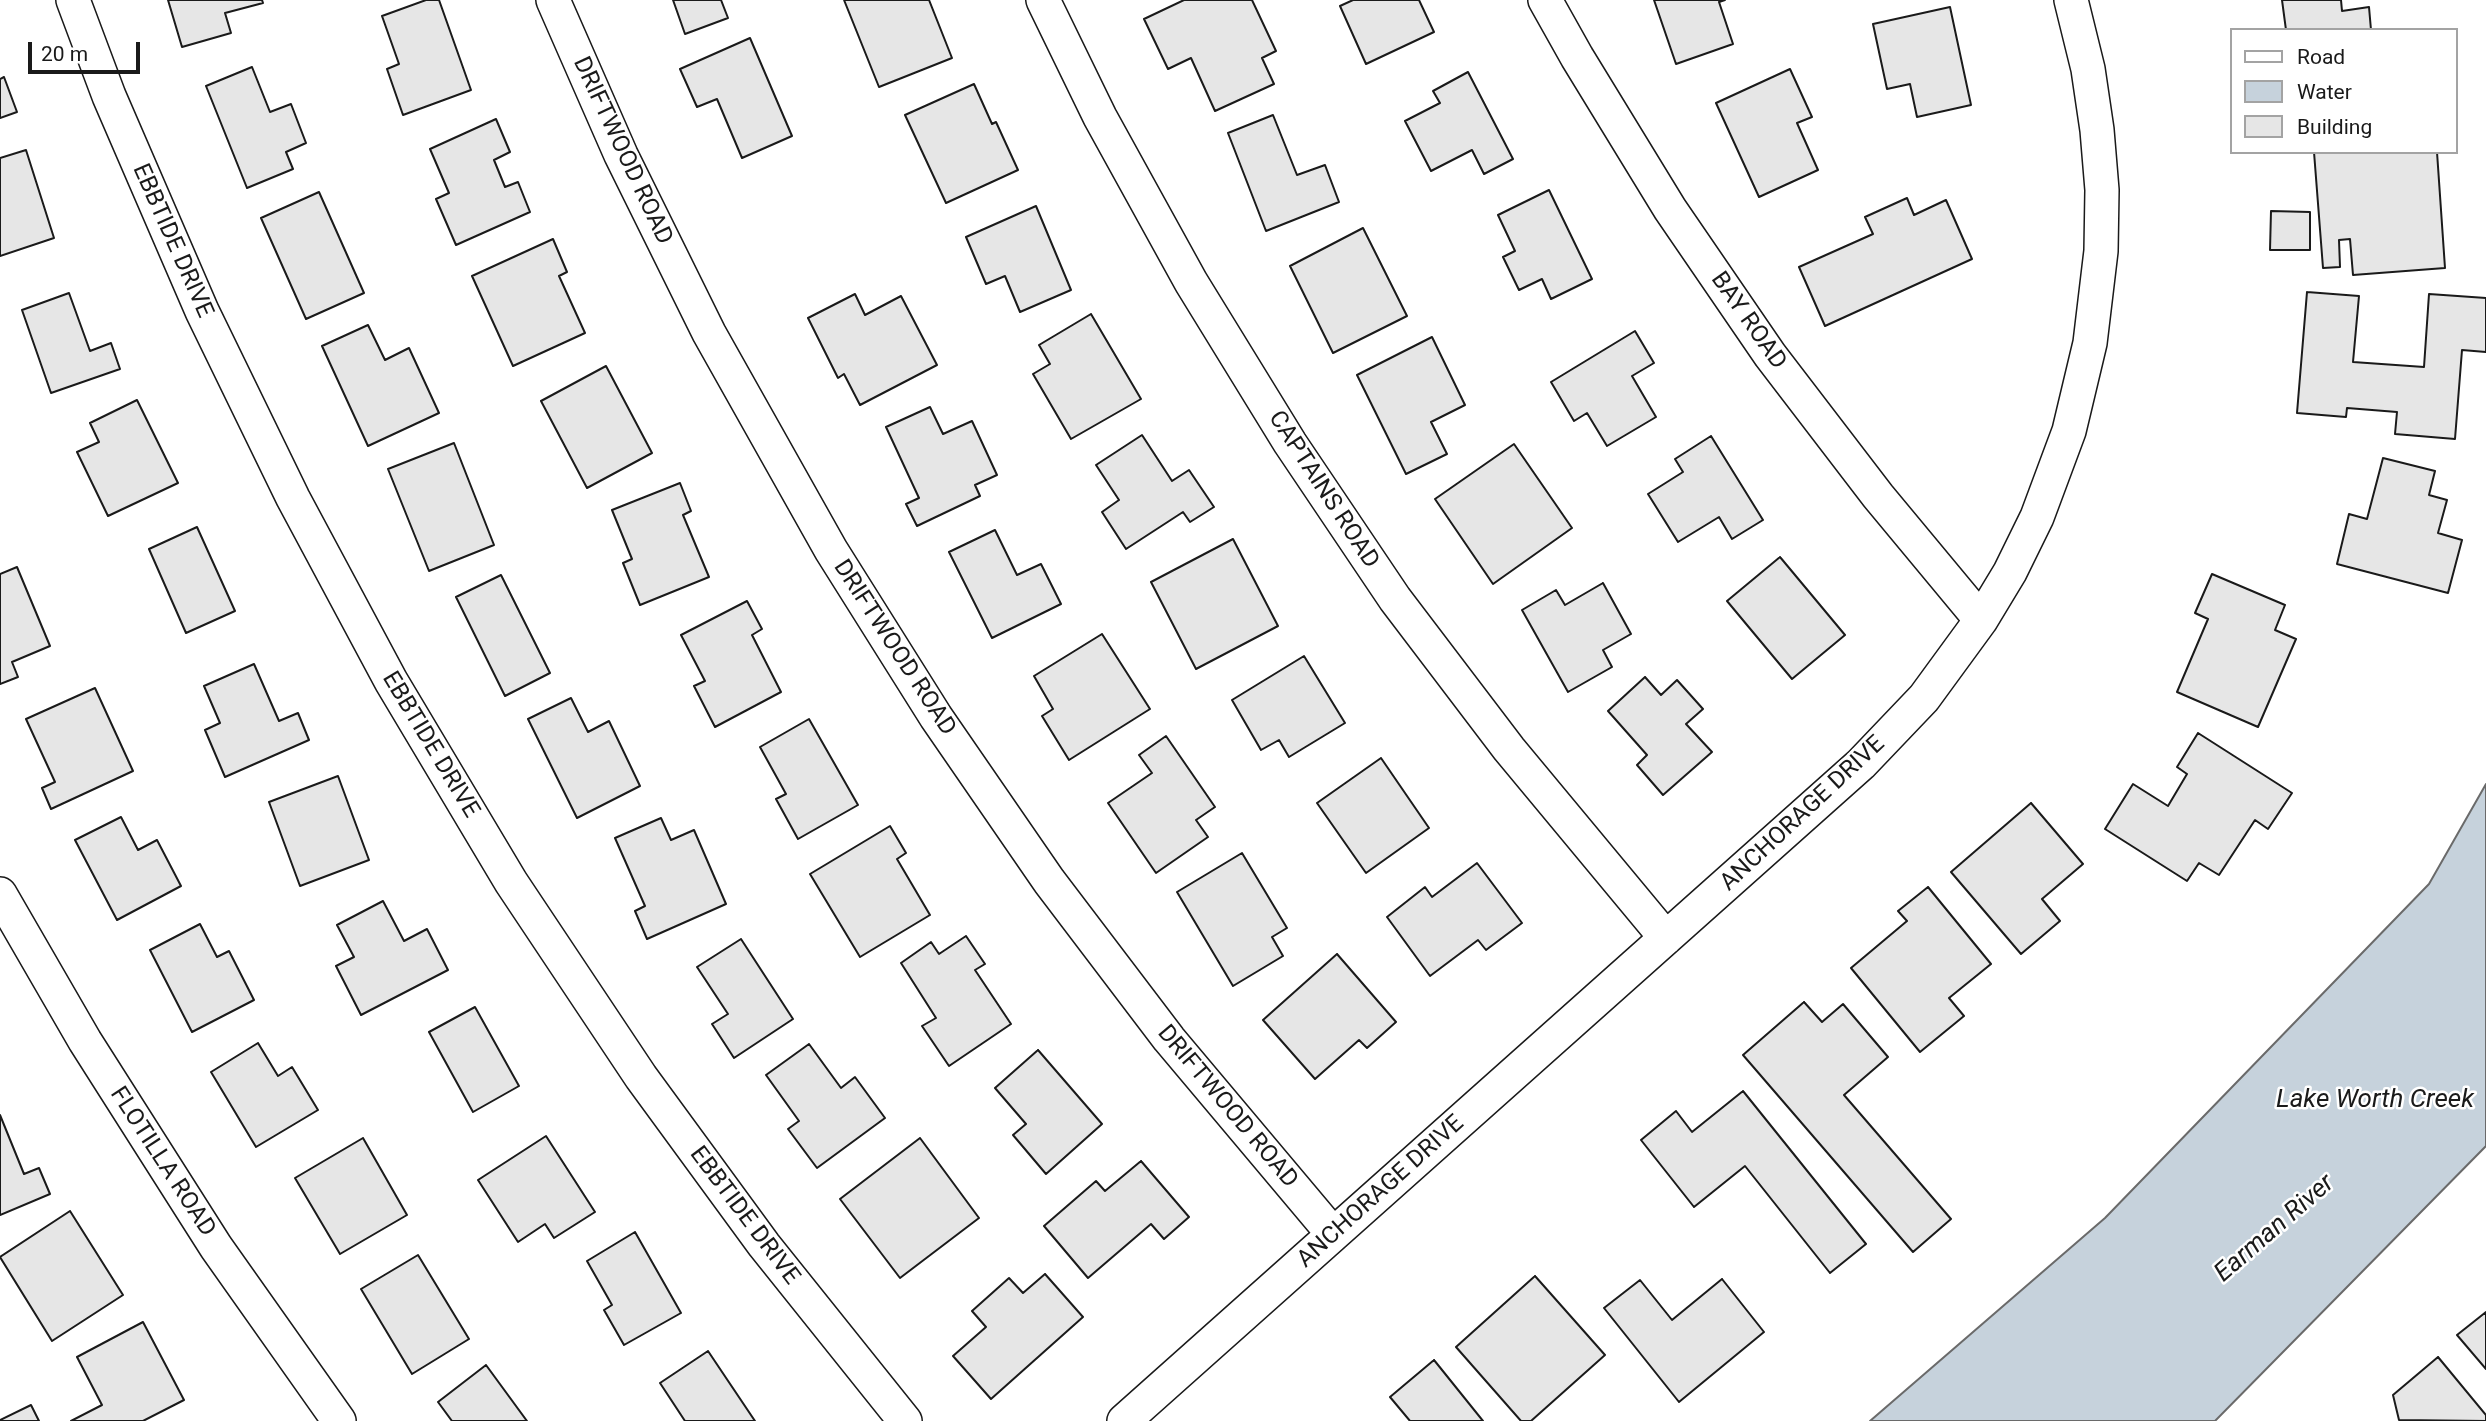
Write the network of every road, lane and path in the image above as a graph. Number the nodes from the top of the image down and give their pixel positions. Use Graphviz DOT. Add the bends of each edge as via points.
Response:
graph roads {
  1 [pos="73,0"];
  2 [pos="553,0"];
  3 [pos="1043,0"];
  4 [pos="1545,0"];
  5 [pos="2071,0"];
  6 [pos="1981,620"];
  7 [pos="0,894"];
  8 [pos="1666,938"];
  9 [pos="1333,1234"];
  10 [pos="332,1419"];
  11 [pos="905,1421"];
  12 [pos="1124,1421"];
  1 -- 11 [label="street, EBBTIDE DRIVE" via="109,96 202,311 293,498 391,681 511,882 641,1077 764,1245"];
  2 -- 9 [label="street, DRIFTWOOD ROAD" via="621,155 709,333 831,550 929,706 1049,881 1169,1039"];
  3 -- 8 [label="street, CAPTAINS ROAD" via="1100,117 1191,282 1290,443 1395,599 1509,749"];
  4 -- 6 [label="street, BAY ROAD" via="1670,209 1770,355"];
  5 -- 6 [label="street, ANCHORAGE DRIVE" via="2088,69 2102,190 2101,251 2090,343 2069,431 2037,517"];
  6 -- 8 [label="street, ANCHORAGE DRIVE" via="1924,698 1861,764"];
  7 -- 10 [label="street, FLOTILLA ROAD" via="85,1041"];
  8 -- 9 [label="street, ANCHORAGE DRIVE"];
  9 -- 12 [label="street, ANCHORAGE DRIVE"];
}
